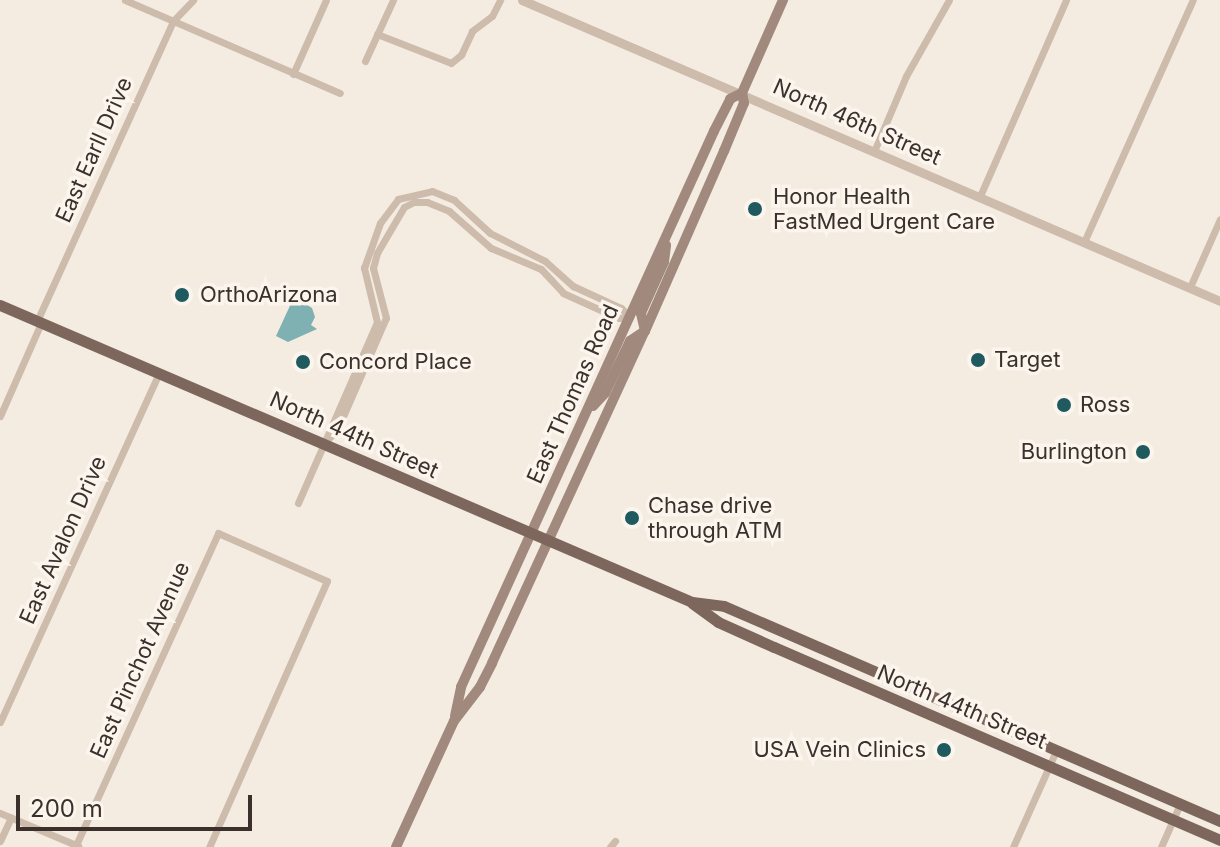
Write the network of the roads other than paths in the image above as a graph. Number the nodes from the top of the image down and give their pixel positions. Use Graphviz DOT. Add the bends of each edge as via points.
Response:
graph roads {
  1 [pos="125,0"];
  2 [pos="193,0"];
  3 [pos="326,0"];
  4 [pos="393,0"];
  5 [pos="500,0"];
  6 [pos="783,0"];
  7 [pos="949,0"];
  8 [pos="1066,0"];
  9 [pos="1193,0"];
  10 [pos="527,1"];
  11 [pos="173,21"];
  12 [pos="377,34"];
  13 [pos="365,61"];
  14 [pos="293,74"];
  15 [pos="340,93"];
  16 [pos="742,93"];
  17 [pos="875,149"];
  18 [pos="980,196"];
  19 [pos="1220,219"];
  20 [pos="667,235"];
  21 [pos="1084,242"];
  22 [pos="1190,287"];
  23 [pos="1220,301"];
  24 [pos="0,305"];
  25 [pos="630,317"];
  26 [pos="39,322"];
  27 [pos="645,331"];
  28 [pos="159,373"];
  29 [pos="586,415"];
  30 [pos="0,416"];
  31 [pos="324,443"];
  32 [pos="298,503"];
  33 [pos="532,533"];
  34 [pos="548,540"];
  35 [pos="692,602"];
  36 [pos="983,719"];
  37 [pos="454,721"];
  38 [pos="0,722"];
  39 [pos="976,735"];
  40 [pos="1056,751"];
  41 [pos="1049,766"];
  42 [pos="1180,804"];
  43 [pos="0,813"];
  44 [pos="11,817"];
  45 [pos="1173,820"];
  46 [pos="1220,821"];
  47 [pos="1220,840"];
  48 [pos="0,841"];
  49 [pos="78,846"];
  50 [pos="209,847"];
  51 [pos="396,847"];
  52 [pos="1013,847"];
  53 [pos="1161,847"];
  1 -- 11 [label="street"];
  2 -- 11 [label="street, East Earll Drive"];
  3 -- 14 [label="street"];
  4 -- 12 [label="street"];
  5 -- 12 [label="street" via="451,63"];
  6 -- 16 [label="main road, East Thomas Road"];
  7 -- 17 [label="street" via="906,76"];
  8 -- 18 [label="street"];
  9 -- 21 [label="street"];
  10 -- 16 [label="street, North 46th Street"];
  11 -- 14 [label="street"];
  11 -- 26 [label="street, East Earll Drive"];
  12 -- 13 [label="street"];
  14 -- 15 [label="street"];
  16 -- 17 [label="street, North 46th Street"];
  16 -- 20 [label="main road, East Thomas Road" via="730,99"];
  16 -- 27 [label="main road, East Thomas Road" via="744,103"];
  17 -- 18 [label="street, North 46th Street"];
  18 -- 21 [label="street, North 46th Street"];
  19 -- 22 [label="street"];
  20 -- 25 [label="main road, East Thomas Road"];
  20 -- 27 [label="main road" via="664,262 641,313"];
  21 -- 22 [label="street, North 46th Street"];
  22 -- 23 [label="street, North 46th Street"];
  24 -- 26 [label="main road, North 44th Street"];
  25 -- 29 [label="main road, East Thomas Road"];
  25 -- 31 [label="street" via="618,318 563,293 541,269 491,248 449,211 414,202 404,207 377,253 373,268 386,318 337,430"];
  25 -- 31 [label="street" via="573,286 545,261 490,233 454,200 432,191 410,194 398,199 367,251 364,268 377,322"];
  26 -- 28 [label="main road, North 44th Street"];
  26 -- 30 [label="street, East Earll Drive"];
  27 -- 29 [label="main road" via="630,341 605,393"];
  27 -- 34 [label="main road, East Thomas Road"];
  28 -- 31 [label="main road, North 44th Street"];
  28 -- 38 [label="street, East Avalon Drive"];
  29 -- 33 [label="main road, East Thomas Road"];
  31 -- 32 [label="street"];
  31 -- 33 [label="main road, North 44th Street"];
  33 -- 34 [label="main road, North 44th Street"];
  33 -- 37 [label="main road, East Thomas Road" via="461,687"];
  34 -- 35 [label="main road, North 44th Street"];
  34 -- 37 [label="main road, East Thomas Road" via="480,687"];
  35 -- 36 [label="main road, North 44th Street" via="724,606"];
  35 -- 39 [label="main road, North 44th Street" via="718,622"];
  36 -- 39 [label="street"];
  36 -- 40 [label="main road, North 44th Street"];
  37 -- 51 [label="main road, East Thomas Road"];
  39 -- 41 [label="main road, North 44th Street"];
  40 -- 41 [label="street"];
  40 -- 42 [label="main road, North 44th Street"];
  41 -- 45 [label="main road, North 44th Street"];
  41 -- 52 [label="street"];
  42 -- 45 [label="street"];
  42 -- 46 [label="main road, North 44th Street"];
  43 -- 44 [label="street"];
  44 -- 48 [label="street"];
  44 -- 49 [label="street"];
  45 -- 47 [label="main road, North 44th Street"];
  45 -- 53 [label="street"];
  49 -- 50 [label="street, East Pinchot Avenue" via="218,533 327,581"];
}
